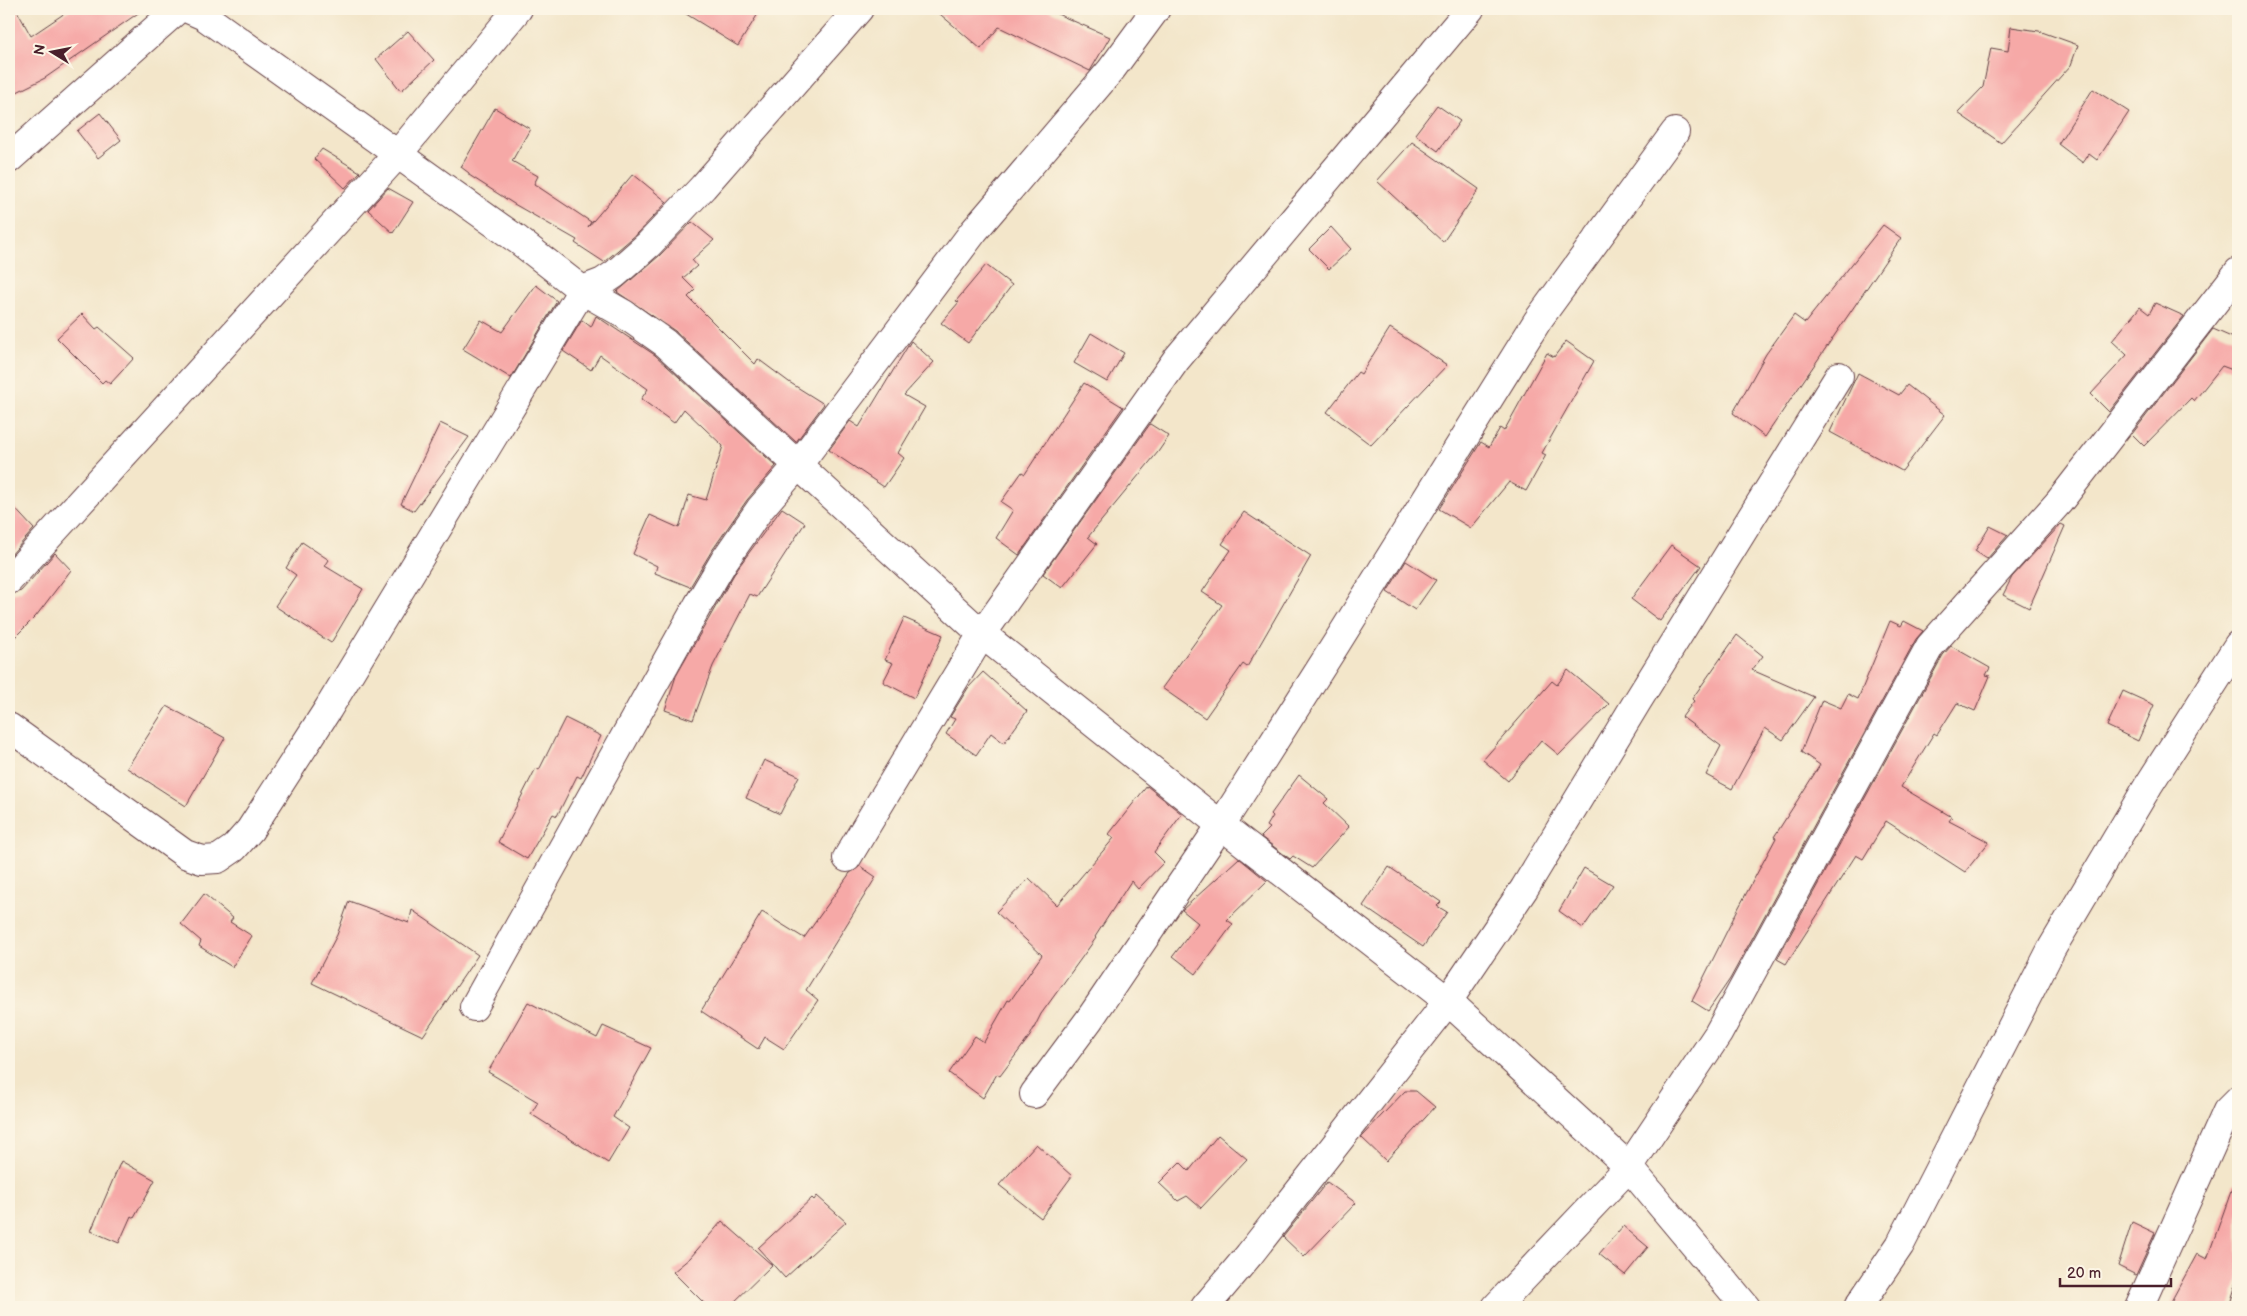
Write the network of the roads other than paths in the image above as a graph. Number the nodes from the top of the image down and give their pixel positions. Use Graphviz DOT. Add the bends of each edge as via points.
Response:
graph roads {
  1 [pos="178,9"];
  2 [pos="518,9"];
  3 [pos="859,9"];
  4 [pos="1156,9"];
  5 [pos="1470,9"];
  6 [pos="201,11"];
  7 [pos="1674,132"];
  8 [pos="398,154"];
  9 [pos="9,159"];
  10 [pos="2238,272"];
  11 [pos="582,290"];
  12 [pos="1839,376"];
  13 [pos="798,464"];
  14 [pos="9,580"];
  15 [pos="982,634"];
  16 [pos="2238,645"];
  17 [pos="9,727"];
  18 [pos="1221,825"];
  19 [pos="847,858"];
  20 [pos="1448,1001"];
  21 [pos="474,1007"];
  22 [pos="1034,1094"];
  23 [pos="2238,1100"];
  24 [pos="1629,1167"];
  25 [pos="1205,1307"];
  26 [pos="1496,1307"];
  27 [pos="1746,1307"];
  28 [pos="1858,1307"];
  29 [pos="2139,1307"];
  1 -- 9 [label="street"];
  2 -- 8 [label="street"];
  3 -- 11 [label="street" via="649,244 615,274"];
  4 -- 13 [label="street" via="1111,70 974,231"];
  5 -- 15 [label="street" via="1176,360"];
  6 -- 8 [label="street"];
  7 -- 18 [label="street" via="1538,320"];
  8 -- 11 [label="street"];
  8 -- 14 [label="street"];
  10 -- 24 [label="street" via="2059,502 1930,646 1718,1034"];
  11 -- 13 [label="street" via="665,343"];
  11 -- 17 [label="street" via="328,709 250,830 234,848 218,859 202,860 185,854"];
  12 -- 20 [label="street" via="1524,889"];
  13 -- 15 [label="street"];
  13 -- 21 [label="street" via="760,509 724,561"];
  15 -- 18 [label="street"];
  15 -- 19 [label="street"];
  16 -- 28 [label="street" via="2148,786 2052,948 1900,1245"];
  18 -- 20 [label="street"];
  18 -- 22 [label="street"];
  20 -- 24 [label="street"];
  20 -- 25 [label="street"];
  23 -- 29 [label="street" via="2227,1111"];
  24 -- 26 [label="street"];
  24 -- 27 [label="street"];
}
